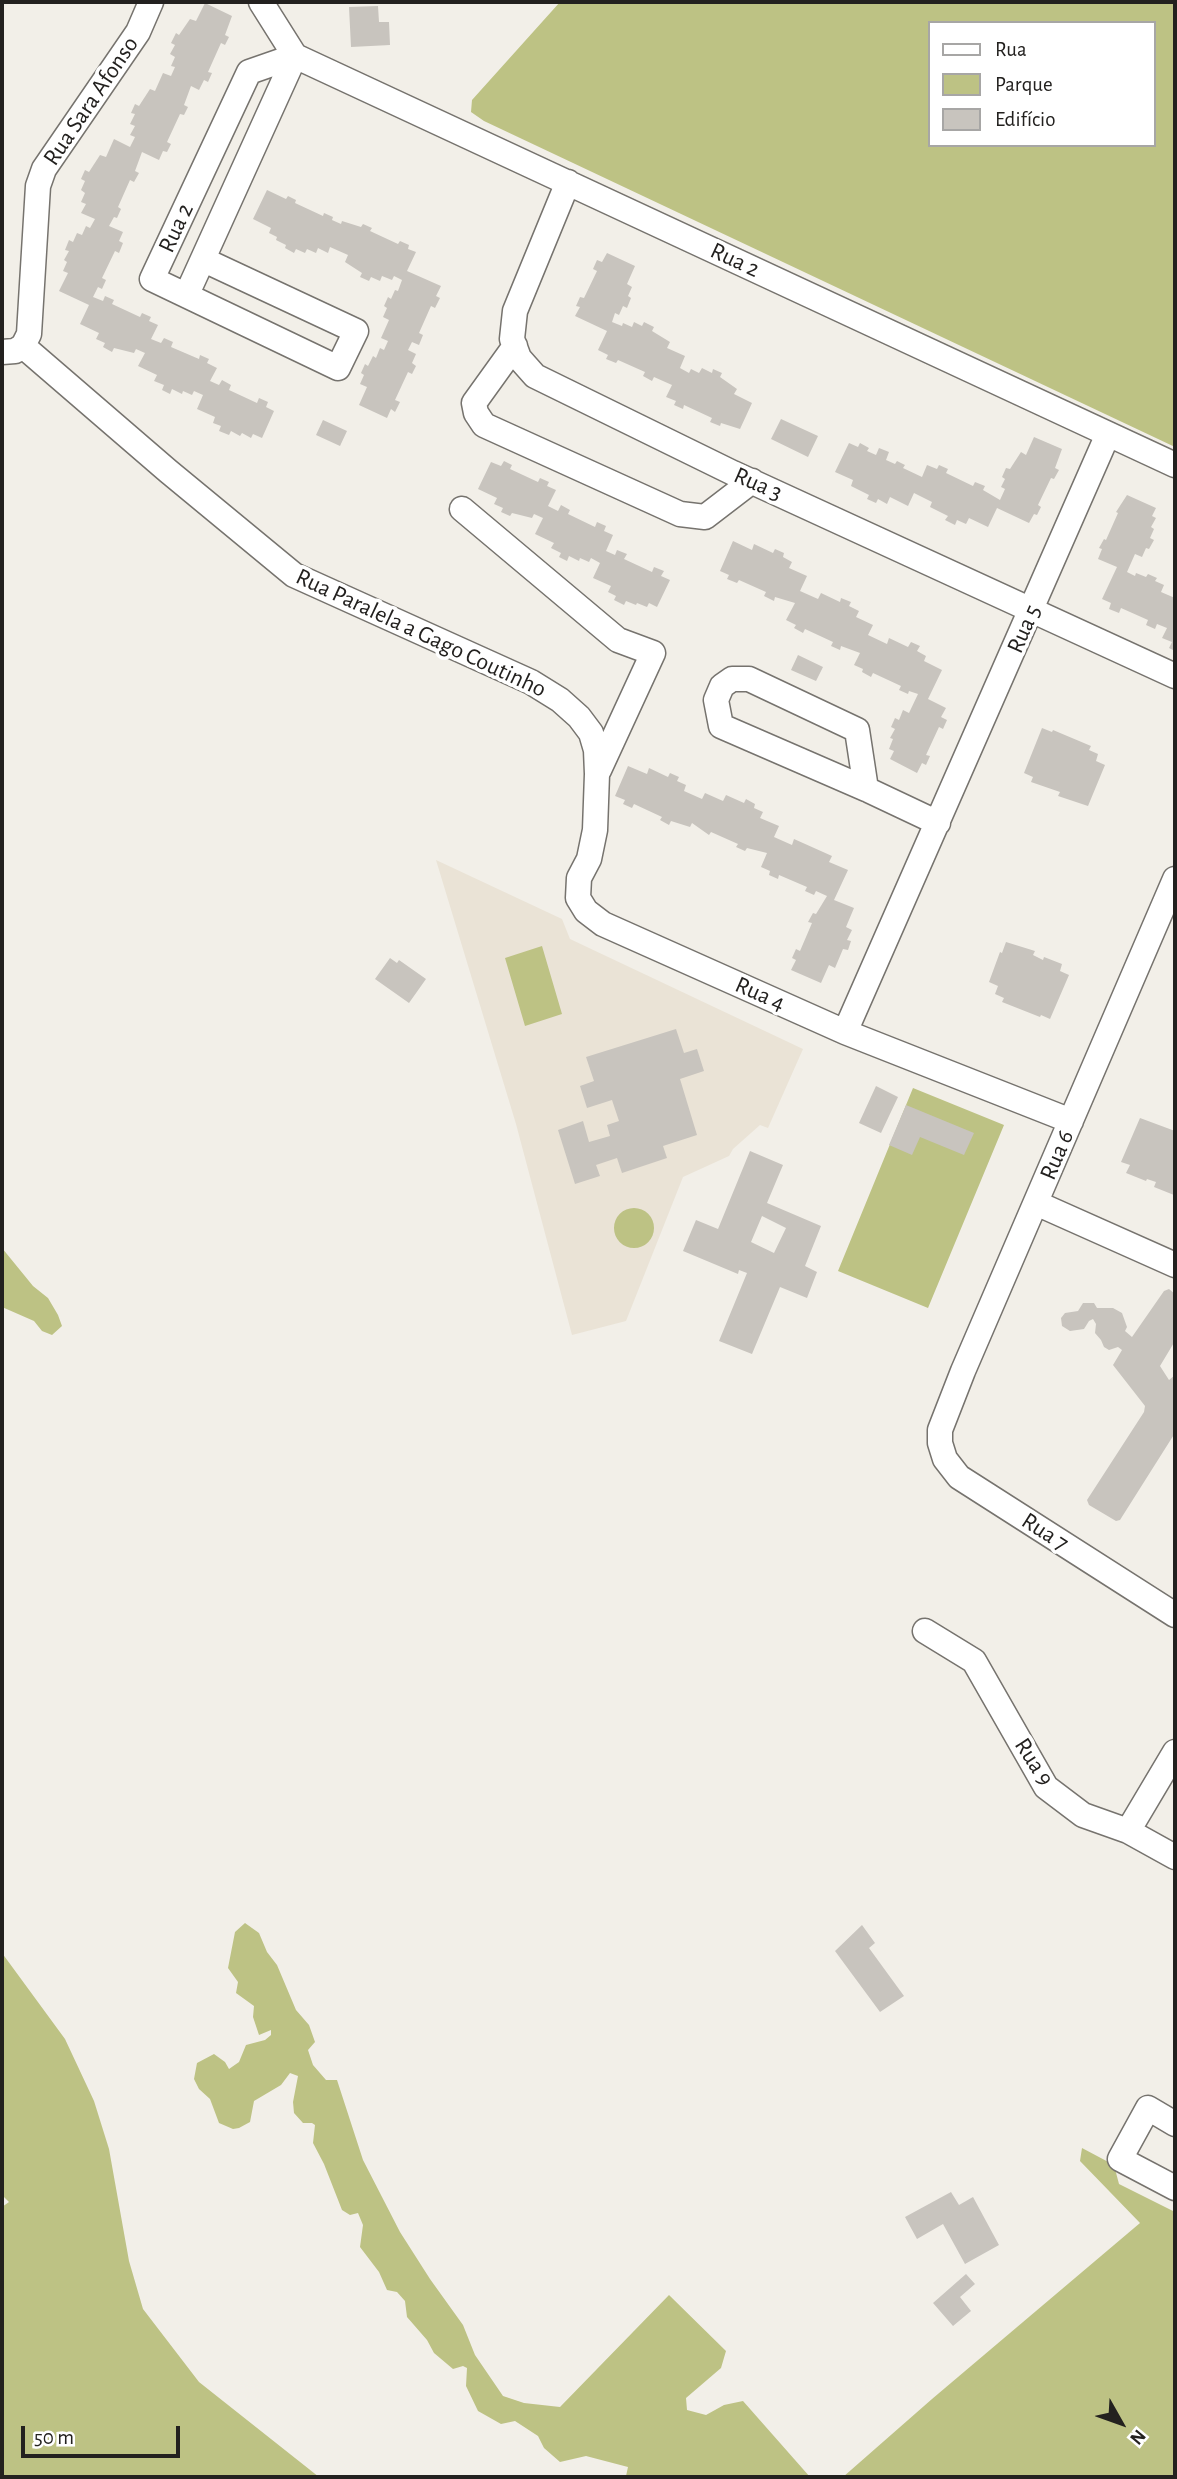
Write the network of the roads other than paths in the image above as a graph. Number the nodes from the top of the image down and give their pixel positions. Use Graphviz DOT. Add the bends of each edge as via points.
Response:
graph roads {
  1 [pos="151,2"];
  2 [pos="259,4"];
  3 [pos="295,56"];
  4 [pos="569,182"];
  5 [pos="204,260"];
  6 [pos="187,294"];
  7 [pos="515,346"];
  8 [pos="12,349"];
  9 [pos="1108,434"];
  10 [pos="1175,466"];
  11 [pos="751,481"];
  12 [pos="462,509"];
  13 [pos="1033,609"];
  14 [pos="1175,676"];
  15 [pos="597,774"];
  16 [pos="866,789"];
  17 [pos="938,823"];
  18 [pos="1175,879"];
  19 [pos="845,1032"];
  20 [pos="1071,1121"];
  21 [pos="1036,1203"];
  22 [pos="1175,1265"];
  23 [pos="940,1430"];
  24 [pos="1175,1615"];
  25 [pos="925,1631"];
  26 [pos="1175,1752"];
  27 [pos="1128,1831"];
  28 [pos="1175,1857"];
  29 [pos="1175,2124"];
  30 [pos="1175,2188"];
  1 -- 8 [label="street, Rua Sara Afonso" via="138,32 40,177 29,334"];
  2 -- 3 [label="street"];
  3 -- 4 [label="street, Rua 2"];
  3 -- 5 [label="street, Rua 2"];
  3 -- 6 [label="street, Rua 2" via="248,72 152,279"];
  4 -- 7 [label="street" via="514,311"];
  4 -- 9 [label="street, Rua 2"];
  5 -- 6 [label="street, Rua 2"];
  5 -- 6 [label="street, Rua 2" via="356,331 338,368"];
  7 -- 11 [label="street, Rua 3" via="535,376"];
  7 -- 11 [label="street" via="474,402 484,425 680,514 705,517"];
  8 -- 15 [label="street, Rua Paralela a Gago Coutinho" via="294,575 531,682 560,700 591,733"];
  9 -- 10 [label="street, Rua 2"];
  9 -- 13 [label="street, Rua 5"];
  11 -- 13 [label="street, Rua 3"];
  12 -- 15 [label="street" via="618,640 653,653"];
  13 -- 14 [label="street, Rua 3"];
  13 -- 17 [label="street, Rua 5"];
  15 -- 19 [label="street, Rua 4" via="595,830 579,878 578,898 586,911 603,924"];
  16 -- 16 [label="street" via="721,726 716,700 722,686 732,679 749,679 858,730"];
  16 -- 17 [label="street"];
  17 -- 19 [label="street, Rua 5"];
  18 -- 20 [label="street, Rua 6"];
  19 -- 20 [label="street, Rua 4"];
  20 -- 21 [label="street, Rua 6"];
  21 -- 22 [label="street"];
  21 -- 23 [label="street, Rua 6"];
  23 -- 24 [label="street, Rua 7" via="945,1459 959,1477"];
  25 -- 27 [label="street, Rua 9" via="974,1661 1046,1787 1083,1815"];
  26 -- 27 [label="street"];
  27 -- 28 [label="street, Rua 9"];
  29 -- 30 [label="street" via="1148,2108 1120,2159"];
}
